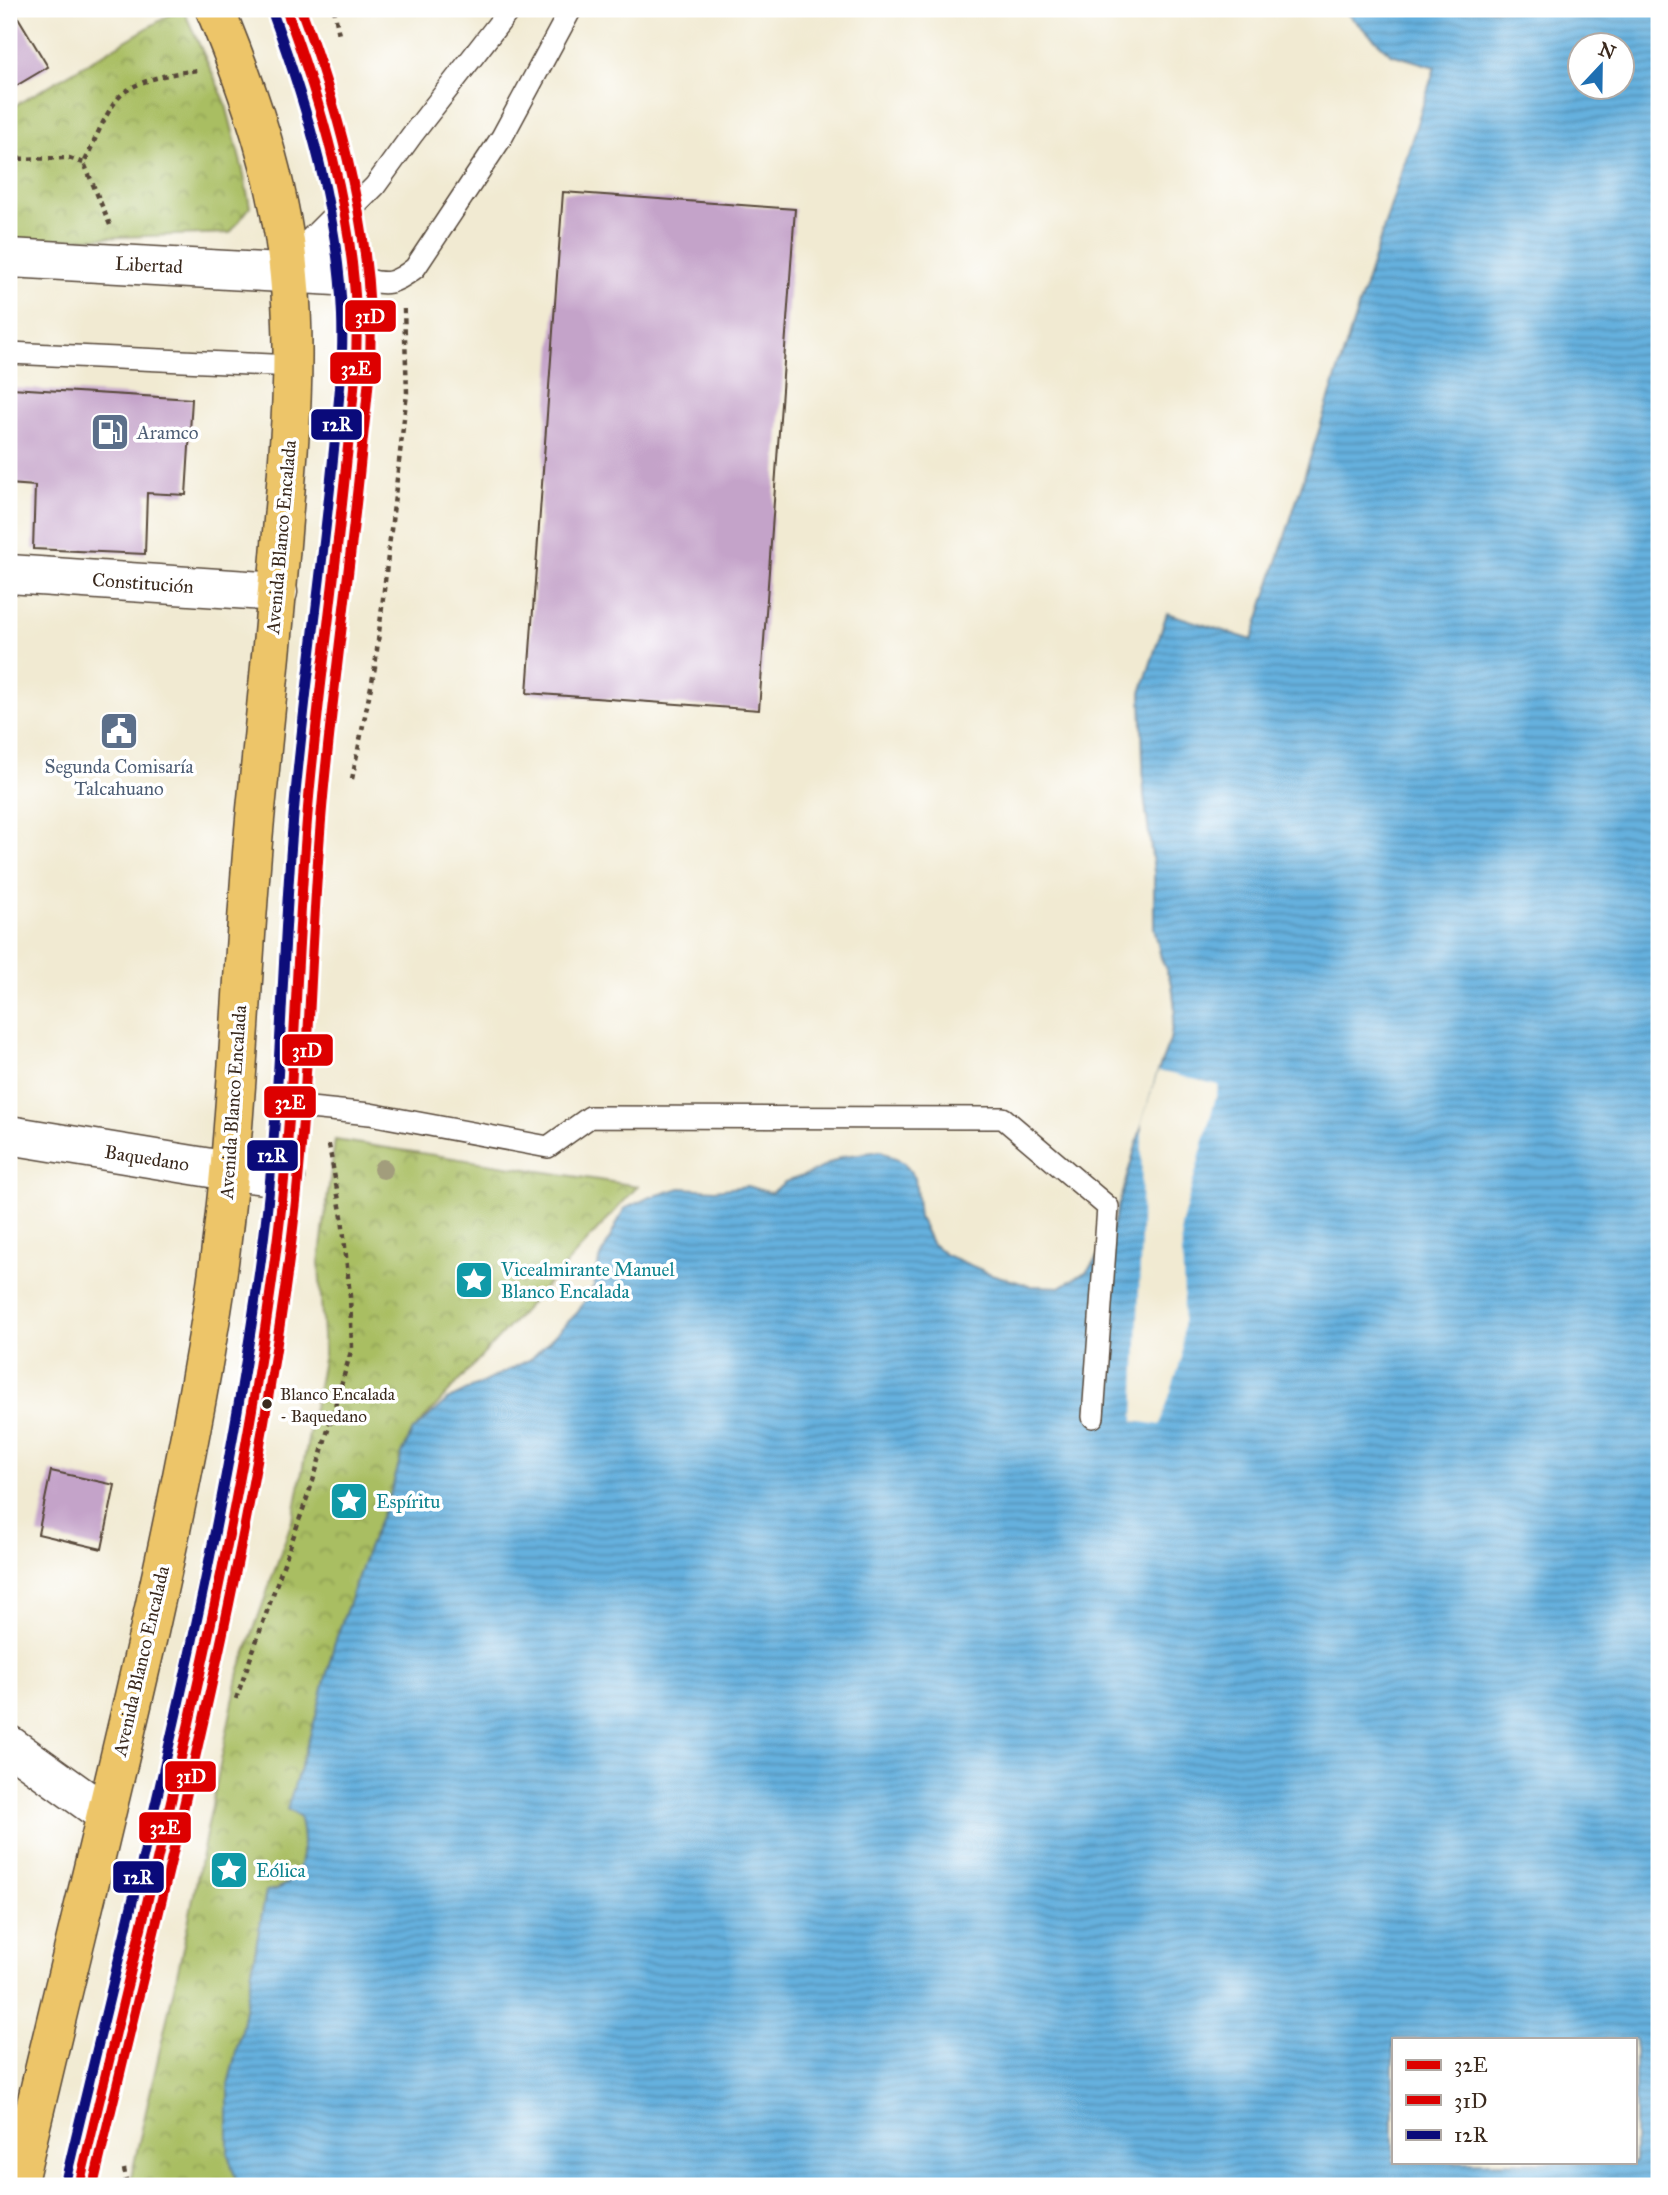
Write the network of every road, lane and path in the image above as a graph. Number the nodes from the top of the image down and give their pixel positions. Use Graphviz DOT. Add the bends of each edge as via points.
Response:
graph roads {
  1 [pos="215,9"];
  2 [pos="286,9"];
  3 [pos="510,9"];
  4 [pos="571,9"];
  5 [pos="237,62"];
  6 [pos="9,159"];
  7 [pos="84,163"];
  8 [pos="344,217"];
  9 [pos="9,258"];
  10 [pos="116,264"];
  11 [pos="289,272"];
  12 [pos="353,277"];
  13 [pos="9,353"];
  14 [pos="293,366"];
  15 [pos="9,575"];
  16 [pos="278,592"];
  17 [pos="290,1106"];
  18 [pos="9,1135"];
  19 [pos="229,1171"];
  20 [pos="286,1177"];
  21 [pos="1093,1417"];
  22 [pos="9,1745"];
  23 [pos="105,1814"];
  24 [pos="17,2186"];
  25 [pos="79,2186"];
  1 -- 5 [label="main road, Avenida Blanco Encalada"];
  2 -- 8 [label="main road" via="309,70"];
  3 -- 8 [label="lane" via="375,186"];
  4 -- 12 [label="lane" via="502,137 415,268 390,284"];
  5 -- 7 [label="path" via="170,73 125,91 109,111"];
  5 -- 11 [label="main road, Avenida Blanco Encalada" via="260,135"];
  6 -- 7 [label="path" via="69,158"];
  7 -- 10 [label="path" via="114,233"];
  8 -- 11 [label="street"];
  8 -- 12 [label="main road"];
  9 -- 10 [label="street, Libertad"];
  10 -- 11 [label="street, Libertad"];
  11 -- 12 [label="street, Libertad"];
  11 -- 14 [label="main road, Avenida Blanco Encalada"];
  12 -- 17 [label="main road" via="356,315 351,411 308,807"];
  13 -- 14 [label="lane"];
  14 -- 16 [label="main road, Avenida Blanco Encalada"];
  15 -- 16 [label="street, Constitución"];
  16 -- 19 [label="main road, Avenida Blanco Encalada" via="250,870"];
  17 -- 20 [label="main road"];
  17 -- 21 [label="lane" via="370,1114 548,1147 590,1116 1003,1118 1108,1207"];
  18 -- 19 [label="street, Baquedano"];
  19 -- 20 [label="street, Baquedano"];
  19 -- 23 [label="main road, Avenida Blanco Encalada" via="221,1255 192,1422 149,1633"];
  20 -- 25 [label="main road" via="265,1325 214,1603"];
  22 -- 23 [label="street"];
  23 -- 24 [label="main road, Avenida Blanco Encalada"];
}
